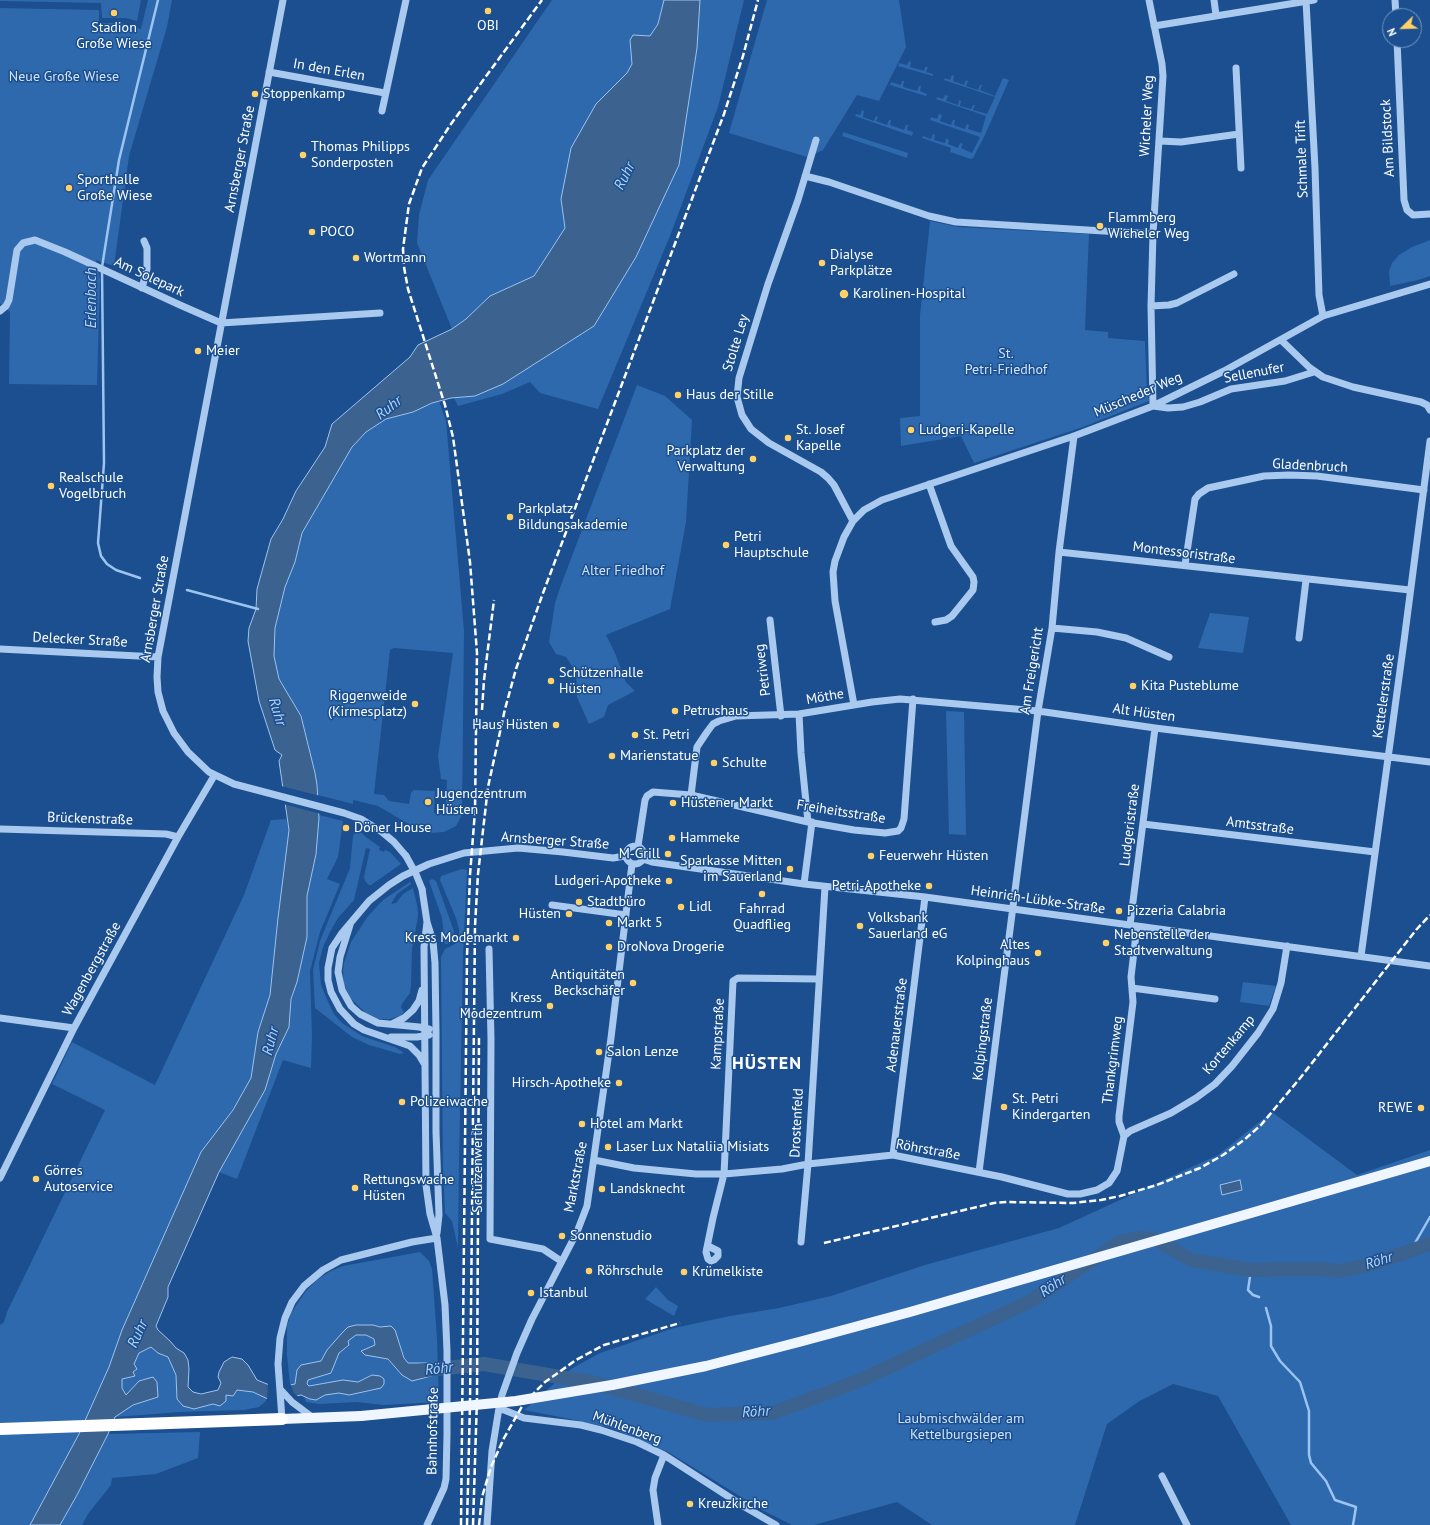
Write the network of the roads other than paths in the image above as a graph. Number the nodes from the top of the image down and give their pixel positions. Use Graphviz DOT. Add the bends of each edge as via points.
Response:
graph roads {
  1 [pos="283,0"];
  2 [pos="406,0"];
  3 [pos="1149,0"];
  4 [pos="1214,0"];
  5 [pos="1310,1"];
  6 [pos="1216,15"];
  7 [pos="1154,26"];
  8 [pos="1397,48"];
  9 [pos="1236,68"];
  10 [pos="269,72"];
  11 [pos="386,93"];
  12 [pos="382,111"];
  13 [pos="1239,134"];
  14 [pos="816,140"];
  15 [pos="1160,141"];
  16 [pos="1241,168"];
  17 [pos="805,176"];
  18 [pos="1430,214"];
  19 [pos="1153,234"];
  20 [pos="144,241"];
  21 [pos="1234,274"];
  22 [pos="1430,284"];
  23 [pos="142,288"];
  24 [pos="1151,306"];
  25 [pos="0,311"];
  26 [pos="380,313"];
  27 [pos="1323,316"];
  28 [pos="221,322"];
  29 [pos="1281,340"];
  30 [pos="1314,372"];
  31 [pos="1153,406"];
  32 [pos="1430,410"];
  33 [pos="1074,436"];
  34 [pos="1430,441"];
  35 [pos="929,484"];
  36 [pos="1424,490"];
  37 [pos="853,521"];
  38 [pos="1059,552"];
  39 [pos="1185,565"];
  40 [pos="1306,580"];
  41 [pos="1410,590"];
  42 [pos="770,620"];
  43 [pos="935,622"];
  44 [pos="1052,628"];
  45 [pos="1299,638"];
  46 [pos="0,649"];
  47 [pos="158,657"];
  48 [pos="1170,657"];
  49 [pos="913,699"];
  50 [pos="854,705"];
  51 [pos="1038,711"];
  52 [pos="799,714"];
  53 [pos="781,716"];
  54 [pos="1155,728"];
  55 [pos="1388,756"];
  56 [pos="1430,762"];
  57 [pos="214,776"];
  58 [pos="691,795"];
  59 [pos="810,822"];
  60 [pos="1143,824"];
  61 [pos="0,829"];
  62 [pos="178,837"];
  63 [pos="638,846"];
  64 [pos="1375,852"];
  65 [pos="626,856"];
  66 [pos="643,859"];
  67 [pos="632,864"];
  68 [pos="804,884"];
  69 [pos="824,886"];
  70 [pos="926,898"];
  71 [pos="552,905"];
  72 [pos="1013,909"];
  73 [pos="626,915"];
  74 [pos="427,922"];
  75 [pos="350,923"];
  76 [pos="1133,926"];
  77 [pos="1287,946"];
  78 [pos="489,949"];
  79 [pos="1361,956"];
  80 [pos="1430,966"];
  81 [pos="818,979"];
  82 [pos="424,982"];
  83 [pos="1132,988"];
  84 [pos="1215,999"];
  85 [pos="0,1018"];
  86 [pos="391,1025"];
  87 [pos="74,1028"];
  88 [pos="436,1031"];
  89 [pos="426,1032"];
  90 [pos="385,1037"];
  91 [pos="426,1067"];
  92 [pos="1124,1136"];
  93 [pos="893,1156"];
  94 [pos="594,1160"];
  95 [pos="1430,1161"];
  96 [pos="808,1164"];
  97 [pos="979,1172"];
  98 [pos="724,1174"];
  99 [pos="0,1178"];
  100 [pos="1100,1189"];
  101 [pos="437,1238"];
  102 [pos="801,1242"];
  103 [pos="708,1246"];
  104 [pos="561,1261"];
  105 [pos="280,1389"];
  106 [pos="498,1408"];
  107 [pos="312,1417"];
  108 [pos="282,1419"];
  109 [pos="0,1429"];
  110 [pos="664,1455"];
  111 [pos="1162,1476"];
  112 [pos="427,1525"];
  113 [pos="487,1525"];
  114 [pos="658,1525"];
  115 [pos="774,1525"];
  116 [pos="1187,1525"];
  1 -- 10 [label="street, Arnsberger Straße"];
  2 -- 11 [label="street"];
  3 -- 7 [label="street, Wicheler Weg"];
  4 -- 6 [label="street"];
  5 -- 6 [label="street"];
  5 -- 27 [label="street, Schmale Trift" via="1319,295"];
  6 -- 7 [label="street"];
  7 -- 15 [label="street, Wicheler Weg" via="1163,76"];
  8 -- 18 [label="street, Am Bildstock" via="1404,200 1407,210 1413,216"];
  9 -- 13 [label="street"];
  10 -- 11 [label="street, In den Erlen"];
  10 -- 28 [label="street, Arnsberger Straße"];
  11 -- 12 [label="street"];
  13 -- 15 [label="street" via="1181,142"];
  13 -- 16 [label="street"];
  14 -- 17 [label="street, Stolte Ley"];
  15 -- 19 [label="street, Wicheler Weg"];
  17 -- 19 [label="street" via="929,216 962,223"];
  17 -- 37 [label="street, Stolte Ley" via="739,378 737,397 742,415 751,429 769,443 828,478"];
  19 -- 24 [label="street, Wicheler Weg"];
  20 -- 23 [label="street" via="147,248 147,269"];
  21 -- 24 [label="street" via="1177,303"];
  22 -- 27 [label="street, Müscheder Weg"];
  23 -- 25 [label="street, Am Solepark" via="32,240 23,243 17,250 8,300"];
  23 -- 28 [label="street, Am Solepark"];
  24 -- 31 [label="street, Wicheler Weg"];
  26 -- 28 [label="street"];
  27 -- 29 [label="street, Müscheder Weg"];
  28 -- 47 [label="street, Arnsberger Straße"];
  29 -- 30 [label="street"];
  29 -- 31 [label="street, Müscheder Weg"];
  30 -- 31 [label="street, Sellenufer" via="1285,381 1231,390 1183,407"];
  30 -- 32 [label="street" via="1336,382 1424,404"];
  31 -- 33 [label="street, Müscheder Weg"];
  33 -- 35 [label="street, Müscheder Weg"];
  33 -- 38 [label="street, Am Freigericht"];
  34 -- 36 [label="street, Kettelerstraße"];
  35 -- 37 [label="street, Müscheder Weg" via="876,503"];
  35 -- 43 [label="street" via="951,546 974,582 973,590 952,616"];
  36 -- 39 [label="street, Gladenbruch" via="1317,476 1289,475 1264,476 1208,488 1198,494 1193,504"];
  36 -- 41 [label="street, Kettelerstraße"];
  37 -- 50 [label="street, Möthe" via="837,556 833,578"];
  38 -- 39 [label="street, Montessoristraße"];
  38 -- 44 [label="street, Am Freigericht"];
  39 -- 40 [label="street, Montessoristraße"];
  40 -- 41 [label="street, Montessoristraße"];
  40 -- 45 [label="street"];
  41 -- 55 [label="street, Kettelerstraße"];
  42 -- 53 [label="street, Petriweg"];
  44 -- 48 [label="street" via="1097,632 1126,638"];
  44 -- 51 [label="street, Am Freigericht"];
  46 -- 47 [label="street, Delecker Straße"];
  47 -- 57 [label="street, Arnsberger Straße" via="156,676 160,702 166,718 180,743"];
  49 -- 50 [label="street, Alt Hüsten"];
  49 -- 51 [label="street, Alt Hüsten"];
  49 -- 59 [label="street, Freiheitsstraße" via="904,819 901,828 895,832 885,833"];
  50 -- 52 [label="street, Möthe"];
  51 -- 54 [label="street, Alt Hüsten"];
  51 -- 72 [label="street, Am Freigericht"];
  52 -- 53 [label="street, Möthe"];
  52 -- 59 [label="street"];
  53 -- 58 [label="street, Möthe" via="736,716 714,724 697,747"];
  54 -- 55 [label="street, Alt Hüsten"];
  54 -- 60 [label="street, Ludgeristraße"];
  55 -- 56 [label="street, Alt Hüsten"];
  55 -- 64 [label="street, Kettelerstraße"];
  57 -- 62 [label="street, Wagenbergstraße"];
  57 -- 74 [label="street, Arnsberger Straße, bridge" via="262,792 344,813 361,819 382,832 406,856 416,874 422,889"];
  58 -- 59 [label="street, Freiheitsstraße"];
  58 -- 63 [label="street, Freiheitsstraße" via="658,792 650,794 645,800"];
  59 -- 68 [label="street"];
  60 -- 64 [label="street, Amtsstraße"];
  60 -- 76 [label="street, Ludgeristraße"];
  61 -- 62 [label="street, Brückenstraße" via="166,834"];
  62 -- 87 [label="street, Wagenbergstraße"];
  63 -- 65 [label="street" via="630,847 626,851"];
  63 -- 66 [label="street" via="643,850"];
  64 -- 79 [label="street, Kettelerstraße"];
  65 -- 67 [label="street"];
  65 -- 75 [label="street, Arnsberger Straße" via="613,858 518,848 464,853 425,866 389,885 369,901"];
  66 -- 67 [label="street"];
  66 -- 68 [label="street, Heinrich-Lübke-Straße"];
  67 -- 73 [label="street, Marktstraße"];
  68 -- 69 [label="street, Heinrich-Lübke-Straße"];
  69 -- 70 [label="street, Heinrich-Lübke-Straße"];
  69 -- 81 [label="street, Drostenfeld"];
  70 -- 72 [label="street, Heinrich-Lübke-Straße"];
  70 -- 93 [label="street, Adenauerstraße"];
  71 -- 73 [label="street"];
  72 -- 76 [label="street, Heinrich-Lübke-Straße"];
  72 -- 97 [label="street, Kolpingstraße"];
  73 -- 94 [label="street, Marktstraße"];
  74 -- 82 [label="street, Arnsberger Straße"];
  74 -- 88 [label="street, Arnsberger Straße" via="434,948"];
  75 -- 86 [label="street, Arnsberger Straße" via="339,966 344,995 360,1014 378,1023"];
  75 -- 90 [label="street, Arnsberger Straße" via="336,940 330,955 328,974 331,992 340,1010 350,1021 364,1030"];
  76 -- 77 [label="street, Heinrich-Lübke-Straße"];
  76 -- 83 [label="street, Thankgrimweg"];
  77 -- 79 [label="street, Heinrich-Lübke-Straße"];
  77 -- 92 [label="street, Kortenkamp" via="1281,983 1270,1013 1252,1042 1232,1066 1215,1084 1196,1098"];
  78 -- 104 [label="street, Schützenwerth" via="490,1239 543,1250"];
  79 -- 80 [label="street, Heinrich-Lübke-Straße"];
  81 -- 96 [label="street, Drostenfeld"];
  81 -- 98 [label="street, Kampstraße" via="738,978 734,981"];
  82 -- 86 [label="street, Arnsberger Straße" via="413,1010"];
  82 -- 89 [label="street, Arnsberger Straße"];
  83 -- 84 [label="street"];
  83 -- 92 [label="street, Thankgrimweg" via="1133,1002 1118,1120"];
  85 -- 87 [label="street"];
  86 -- 89 [label="street, Arnsberger Straße"];
  87 -- 99 [label="street, Wagenbergstraße"];
  88 -- 89 [label="street"];
  88 -- 101 [label="street, Bahnhofstraße" via="439,1216"];
  89 -- 90 [label="street" via="417,1037"];
  89 -- 91 [label="street, Bahnhofstraße"];
  90 -- 91 [label="street, Arnsberger Straße" via="410,1046"];
  91 -- 101 [label="street, Bahnhofstraße" via="426,1185"];
  92 -- 100 [label="street, Thankgrimweg" via="1117,1171 1109,1183"];
  93 -- 96 [label="street, Röhrstraße"];
  93 -- 97 [label="street, Röhrstraße"];
  94 -- 98 [label="street, Röhrstraße" via="634,1168"];
  94 -- 104 [label="street, Marktstraße" via="587,1206"];
  95 -- 107 [label="main road, bridge" via="910,1312 706,1366 638,1381 516,1401 390,1414"];
  96 -- 98 [label="street, Röhrstraße"];
  96 -- 102 [label="street, Drostenfeld"];
  97 -- 100 [label="street, Röhrstraße" via="1068,1194 1088,1193"];
  98 -- 103 [label="street"];
  101 -- 105 [label="street" via="348,1258 323,1270 304,1286 292,1302 280,1338"];
  101 -- 112 [label="street, Bahnhofstraße" via="445,1305 447,1351 446,1479"];
  104 -- 106 [label="street, Marktstraße" via="517,1353"];
  105 -- 107 [label="street"];
  105 -- 108 [label="street"];
  106 -- 110 [label="street, Mühlenberg" via="524,1418 602,1430"];
  106 -- 113 [label="street, Marktstraße"];
  107 -- 108 [label="main road"];
  108 -- 109 [label="highway"];
  110 -- 114 [label="street" via="653,1490"];
  110 -- 115 [label="street, Mühlenberg"];
  111 -- 116 [label="street"];
}
